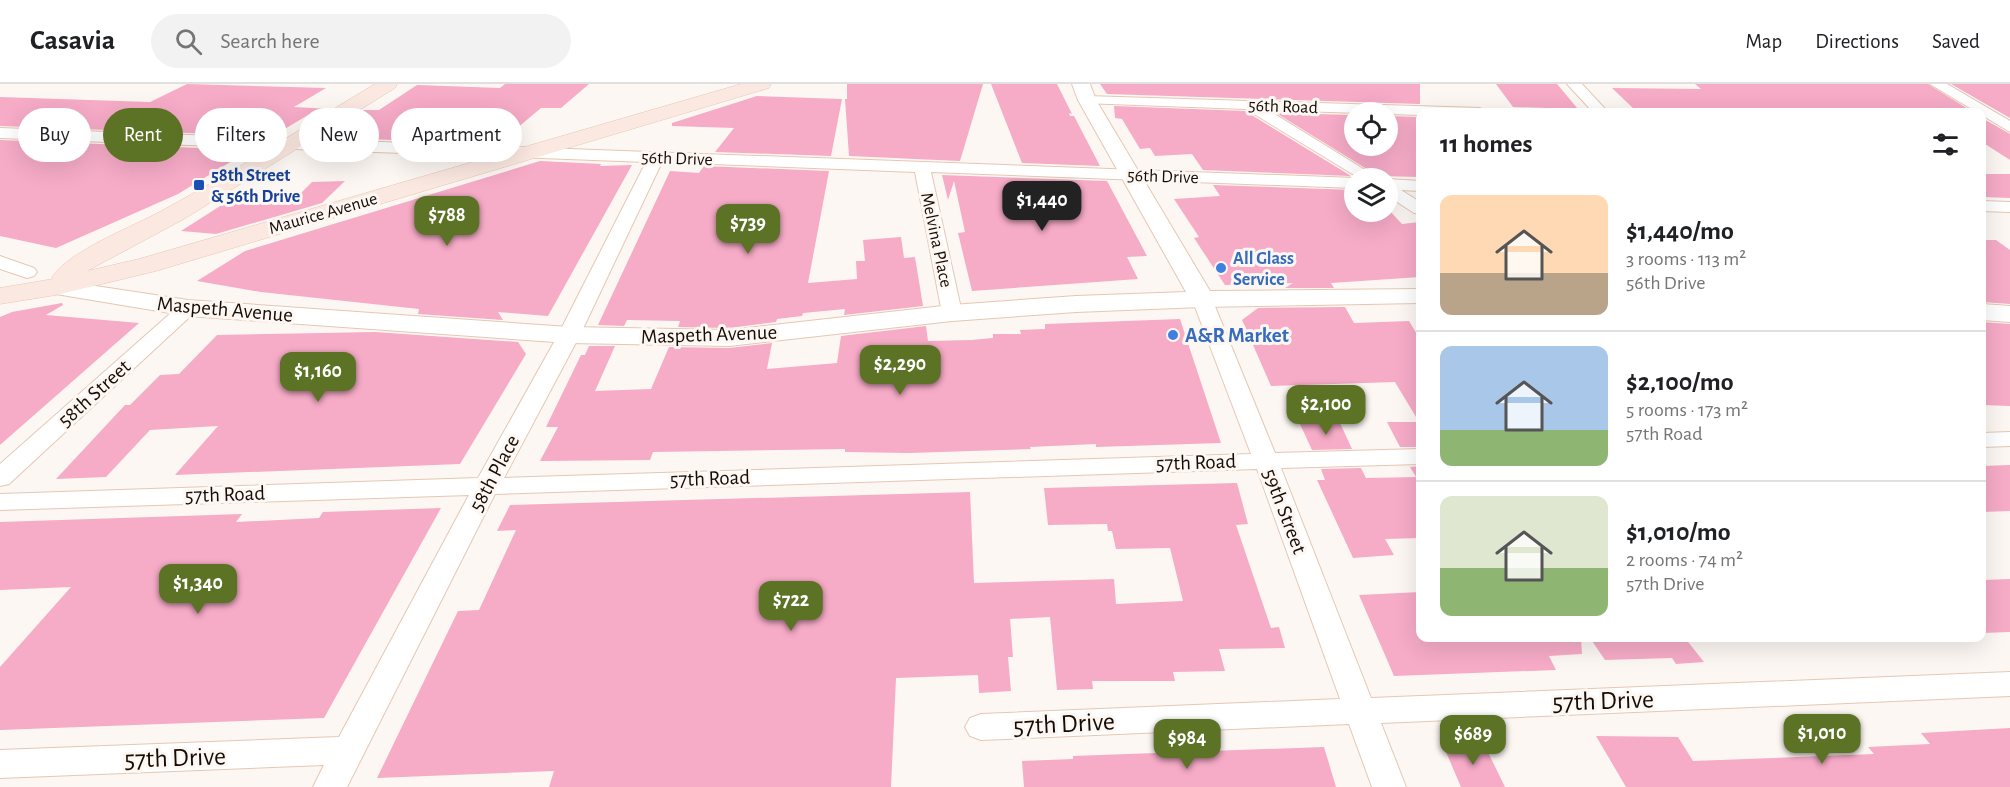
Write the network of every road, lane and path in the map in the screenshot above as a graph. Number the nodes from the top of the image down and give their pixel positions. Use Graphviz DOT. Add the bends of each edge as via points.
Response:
graph roads {
  1 [pos="388,84"];
  2 [pos="762,84"];
  3 [pos="1574,84"];
  4 [pos="1937,84"];
  5 [pos="1084,92"];
  6 [pos="1249,105"];
  7 [pos="1597,108"];
  8 [pos="1977,108"];
  9 [pos="1416,110"];
  10 [pos="1986,114"];
  11 [pos="2010,128"];
  12 [pos="1986,129"];
  13 [pos="0,133"];
  14 [pos="288,144"];
  15 [pos="531,153"];
  16 [pos="656,158"];
  17 [pos="922,167"];
  18 [pos="1353,168"];
  19 [pos="1131,175"];
  20 [pos="1344,183"];
  21 [pos="1416,186"];
  22 [pos="1398,187"];
  23 [pos="1398,194"];
  24 [pos="1416,206"];
  25 [pos="1986,206"];
  26 [pos="2010,207"];
  27 [pos="132,236"];
  28 [pos="0,262"];
  29 [pos="27,272"];
  30 [pos="0,280"];
  31 [pos="56,287"];
  32 [pos="0,296"];
  33 [pos="1416,296"];
  34 [pos="1202,299"];
  35 [pos="188,308"];
  36 [pos="1986,312"];
  37 [pos="952,313"];
  38 [pos="2010,314"];
  39 [pos="569,336"];
  40 [pos="2010,439"];
  41 [pos="1986,440"];
  42 [pos="1416,456"];
  43 [pos="1265,460"];
  44 [pos="0,478"];
  45 [pos="487,485"];
  46 [pos="0,502"];
  47 [pos="2010,684"];
  48 [pos="1360,710"];
  49 [pos="981,727"];
  50 [pos="350,750"];
  51 [pos="0,764"];
  52 [pos="330,787"];
  53 [pos="1389,787"];
  1 -- 14 [label="main road"];
  2 -- 15 [label="main road, Maurice Avenue"];
  3 -- 7 [label="street"];
  4 -- 8 [label="street"];
  5 -- 6 [label="street, 56th Road"];
  5 -- 19 [label="street, 59th Street"];
  6 -- 9 [label="street, 56th Road"];
  6 -- 18 [label="street"];
  10 -- 11 [label="street"];
  11 -- 12 [label="street"];
  13 -- 14 [label="street, 56th Drive"];
  14 -- 15 [label="street, 56th Drive"];
  14 -- 27 [label="main road"];
  15 -- 16 [label="street, 56th Drive"];
  15 -- 31 [label="main road, Maurice Avenue" via="147,265"];
  16 -- 17 [label="street, 56th Drive"];
  16 -- 39 [label="street, 58th Place"];
  17 -- 19 [label="street, 56th Drive"];
  17 -- 37 [label="street, Melvina Place"];
  19 -- 20 [label="street, 56th Drive"];
  19 -- 34 [label="street, 59th Street"];
  21 -- 22 [label="street"];
  23 -- 24 [label="street"];
  25 -- 26 [label="street"];
  27 -- 29 [label="main road"];
  27 -- 31 [label="main road" via="80,264"];
  28 -- 29 [label="street"];
  29 -- 30 [label="main road"];
  31 -- 32 [label="main road, Maspeth Avenue"];
  31 -- 35 [label="street, Maspeth Avenue"];
  33 -- 34 [label="street, Maspeth Avenue"];
  34 -- 37 [label="street, Maspeth Avenue"];
  34 -- 43 [label="street, 59th Street"];
  35 -- 39 [label="street, Maspeth Avenue"];
  35 -- 44 [label="street, 58th Street"];
  36 -- 38 [label="street"];
  37 -- 39 [label="street, Maspeth Avenue" via="729,338"];
  39 -- 45 [label="street, 58th Place"];
  40 -- 41 [label="street"];
  42 -- 43 [label="street, 57th Road"];
  43 -- 45 [label="street, 57th Road"];
  43 -- 48 [label="street, 59th Street"];
  45 -- 46 [label="street, 57th Road"];
  45 -- 50 [label="street, 58th Place"];
  47 -- 48 [label="street, 57th Drive"];
  48 -- 49 [label="street, 57th Drive"];
  48 -- 53 [label="street, 59th Street"];
  50 -- 51 [label="street, 57th Drive"];
  50 -- 52 [label="street, 58th Place"];
}
